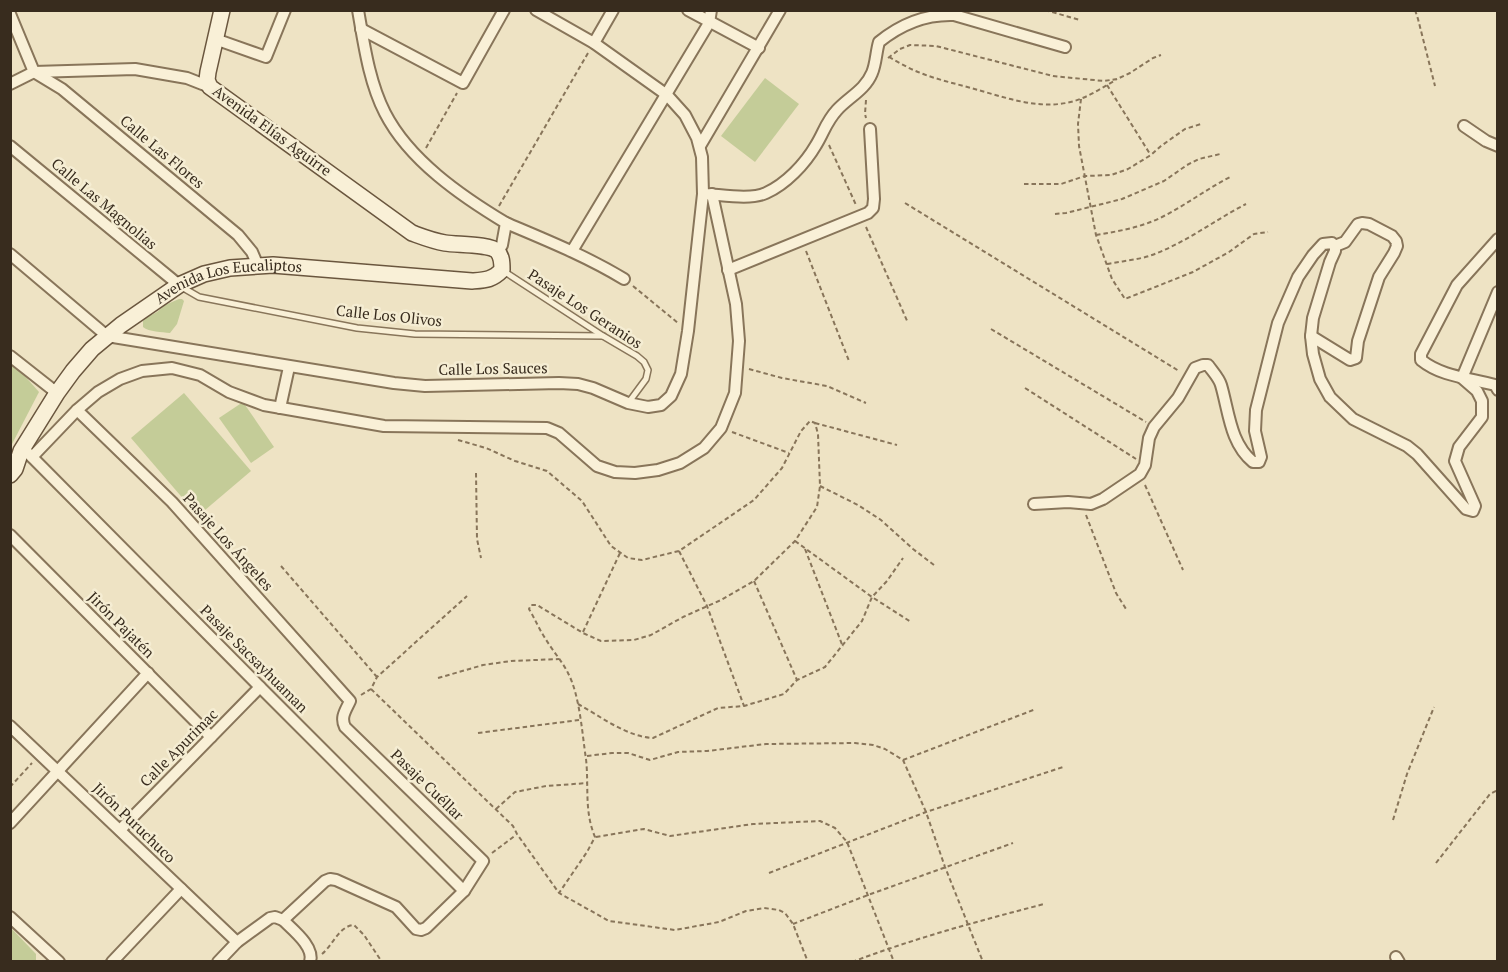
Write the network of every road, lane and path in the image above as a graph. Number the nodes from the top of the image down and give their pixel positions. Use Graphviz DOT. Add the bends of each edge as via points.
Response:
graph roads {
  1 [pos="222,10"];
  2 [pos="285,10"];
  3 [pos="358,10"];
  4 [pos="504,10"];
  5 [pos="536,10"];
  6 [pos="613,10"];
  7 [pos="688,10"];
  8 [pos="711,10"];
  9 [pos="780,10"];
  10 [pos="1045,10"];
  11 [pos="1415,10"];
  12 [pos="10,14"];
  13 [pos="1080,20"];
  14 [pos="709,23"];
  15 [pos="361,29"];
  16 [pos="14,33"];
  17 [pos="215,39"];
  18 [pos="594,43"];
  19 [pos="1065,47"];
  20 [pos="759,48"];
  21 [pos="1161,55"];
  22 [pos="889,57"];
  23 [pos="885,64"];
  24 [pos="34,72"];
  25 [pos="1117,79"];
  26 [pos="463,83"];
  27 [pos="10,84"];
  28 [pos="1107,85"];
  29 [pos="1435,86"];
  30 [pos="210,87"];
  31 [pos="869,94"];
  32 [pos="667,95"];
  33 [pos="1081,99"];
  34 [pos="1201,124"];
  35 [pos="1464,126"];
  36 [pos="870,129"];
  37 [pos="10,146"];
  38 [pos="700,146"];
  39 [pos="1497,146"];
  40 [pos="1220,154"];
  41 [pos="1151,155"];
  42 [pos="420,159"];
  43 [pos="1085,176"];
  44 [pos="1230,177"];
  45 [pos="1024,184"];
  46 [pos="707,194"];
  47 [pos="905,203"];
  48 [pos="1246,204"];
  49 [pos="1090,206"];
  50 [pos="1055,214"];
  51 [pos="493,216"];
  52 [pos="506,223"];
  53 [pos="1268,231"];
  54 [pos="1096,235"];
  55 [pos="1497,239"];
  56 [pos="801,240"];
  57 [pos="1335,246"];
  58 [pos="572,251"];
  59 [pos="498,252"];
  60 [pos="10,254"];
  61 [pos="1107,264"];
  62 [pos="258,266"];
  63 [pos="502,270"];
  64 [pos="728,270"];
  65 [pos="624,279"];
  66 [pos="179,285"];
  67 [pos="1497,292"];
  68 [pos="991,329"];
  69 [pos="688,331"];
  70 [pos="107,336"];
  71 [pos="603,336"];
  72 [pos="1311,336"];
  73 [pos="10,356"];
  74 [pos="849,361"];
  75 [pos="289,367"];
  76 [pos="737,367"];
  77 [pos="1190,377"];
  78 [pos="1462,378"];
  79 [pos="1024,388"];
  80 [pos="1497,390"];
  81 [pos="57,393"];
  82 [pos="628,403"];
  83 [pos="866,403"];
  84 [pos="280,408"];
  85 [pos="77,410"];
  86 [pos="814,423"];
  87 [pos="1154,427"];
  88 [pos="721,428"];
  89 [pos="453,438"];
  90 [pos="897,445"];
  91 [pos="22,453"];
  92 [pos="790,453"];
  93 [pos="1143,470"];
  94 [pos="476,473"];
  95 [pos="10,475"];
  96 [pos="820,486"];
  97 [pos="1034,504"];
  98 [pos="1082,504"];
  99 [pos="10,535"];
  100 [pos="795,541"];
  101 [pos="805,549"];
  102 [pos="679,551"];
  103 [pos="621,553"];
  104 [pos="481,558"];
  105 [pos="903,558"];
  106 [pos="934,565"];
  107 [pos="281,567"];
  108 [pos="1183,570"];
  109 [pos="754,581"];
  110 [pos="467,596"];
  111 [pos="872,597"];
  112 [pos="707,606"];
  113 [pos="1126,609"];
  114 [pos="911,622"];
  115 [pos="583,633"];
  116 [pos="843,647"];
  117 [pos="559,659"];
  118 [pos="148,673"];
  119 [pos="377,677"];
  120 [pos="438,678"];
  121 [pos="797,680"];
  122 [pos="260,687"];
  123 [pos="371,690"];
  124 [pos="350,700"];
  125 [pos="578,704"];
  126 [pos="744,706"];
  127 [pos="1434,707"];
  128 [pos="1036,709"];
  129 [pos="580,720"];
  130 [pos="10,726"];
  131 [pos="478,733"];
  132 [pos="211,737"];
  133 [pos="41,755"];
  134 [pos="585,757"];
  135 [pos="903,760"];
  136 [pos="1063,767"];
  137 [pos="58,771"];
  138 [pos="588,783"];
  139 [pos="10,787"];
  140 [pos="1497,790"];
  141 [pos="496,809"];
  142 [pos="926,813"];
  143 [pos="1393,820"];
  144 [pos="10,823"];
  145 [pos="120,830"];
  146 [pos="517,834"];
  147 [pos="595,837"];
  148 [pos="847,842"];
  149 [pos="1013,843"];
  150 [pos="483,861"];
  151 [pos="1436,862"];
  152 [pos="945,867"];
  153 [pos="769,873"];
  154 [pos="181,889"];
  155 [pos="464,891"];
  156 [pos="559,892"];
  157 [pos="868,895"];
  158 [pos="1044,904"];
  159 [pos="10,917"];
  160 [pos="284,920"];
  161 [pos="793,924"];
  162 [pos="968,924"];
  163 [pos="237,942"];
  164 [pos="888,948"];
  165 [pos="320,955"];
  166 [pos="52,959"];
  167 [pos="112,962"];
  168 [pos="218,962"];
  169 [pos="310,962"];
  170 [pos="382,962"];
  171 [pos="808,962"];
  172 [pos="852,962"];
  173 [pos="894,962"];
  174 [pos="983,962"];
  1 -- 17 [label="street"];
  2 -- 17 [label="street" via="266,57"];
  3 -- 15 [label="street"];
  4 -- 26 [label="street"];
  5 -- 18 [label="street"];
  6 -- 18 [label="street"];
  7 -- 14 [label="street"];
  8 -- 14 [label="street"];
  9 -- 20 [label="street"];
  10 -- 13 [label="path"];
  11 -- 29 [label="path"];
  12 -- 16 [label="street"];
  14 -- 20 [label="street"];
  14 -- 32 [label="street"];
  15 -- 26 [label="street"];
  15 -- 42 [label="street" via="372,80 384,112 403,142"];
  16 -- 24 [label="street"];
  17 -- 30 [label="street" via="207,80"];
  18 -- 32 [label="street"];
  18 -- 51 [label="path"];
  19 -- 46 [label="street" via="954,15 915,21 879,42 873,72 865,85 838,108 808,158 776,188 750,196"];
  20 -- 38 [label="street"];
  21 -- 25 [label="path"];
  22 -- 23 [label="path"];
  22 -- 25 [label="path" via="910,45 936,46 1053,76"];
  22 -- 33 [label="path" via="917,72 1018,101 1050,104"];
  24 -- 27 [label="street, Avenida Elías Aguirre"];
  24 -- 30 [label="street, Avenida Elías Aguirre" via="135,69 187,78"];
  24 -- 62 [label="street, Calle Las Flores" via="63,89 238,235"];
  25 -- 28 [label="path"];
  26 -- 42 [label="path"];
  28 -- 33 [label="path"];
  28 -- 41 [label="path"];
  30 -- 59 [label="street, Avenida Elías Aguirre" via="412,232 428,240"];
  31 -- 36 [label="path" via="865,114"];
  32 -- 38 [label="street" via="685,115"];
  32 -- 58 [label="street"];
  33 -- 43 [label="path" via="1079,146"];
  34 -- 41 [label="path" via="1185,129"];
  35 -- 39 [label="street"];
  36 -- 56 [label="street" via="873,208"];
  37 -- 66 [label="street, Calle Las Magnolias"];
  38 -- 46 [label="street"];
  40 -- 49 [label="path" via="1199,159 1143,190"];
  41 -- 43 [label="path" via="1111,175"];
  42 -- 51 [label="street"];
  43 -- 45 [label="path" via="1061,184"];
  43 -- 49 [label="path"];
  44 -- 54 [label="path" via="1155,220"];
  46 -- 64 [label="street"];
  46 -- 69 [label="street, Calle Los Sauces"];
  47 -- 77 [label="path"];
  48 -- 61 [label="path" via="1173,246"];
  49 -- 50 [label="path"];
  49 -- 54 [label="path"];
  51 -- 52 [label="street"];
  52 -- 58 [label="street"];
  52 -- 59 [label="street"];
  53 -- 61 [label="path" via="1254,234 1193,272 1125,299"];
  54 -- 61 [label="path"];
  55 -- 78 [label="street" via="1457,285 1421,354 1421,360 1429,366"];
  56 -- 64 [label="street"];
  56 -- 74 [label="path"];
  57 -- 72 [label="street"];
  57 -- 72 [label="street" via="1345,242 1358,224 1366,223 1392,236 1397,246 1379,277 1356,358 1350,360"];
  57 -- 77 [label="street" via="1323,244 1313,255 1298,277 1278,322 1256,410 1259,462 1253,462 1239,447 1220,383 1208,366 1195,368"];
  58 -- 65 [label="street"];
  59 -- 63 [label="street"];
  60 -- 70 [label="street"];
  62 -- 63 [label="street, Avenida Los Eucaliptos" via="472,281 496,277"];
  62 -- 66 [label="street, Avenida Los Eucaliptos" via="204,274"];
  63 -- 71 [label="lane, Pasaje Los Geranios"];
  64 -- 76 [label="street" via="736,304"];
  65 -- 69 [label="path"];
  66 -- 70 [label="street, Avenida Los Eucaliptos"];
  66 -- 71 [label="lane, Calle Los Olivos" via="199,297 357,328 415,334"];
  67 -- 78 [label="street"];
  68 -- 87 [label="path"];
  69 -- 82 [label="street, Calle Los Sauces" via="681,374 671,396 661,405"];
  70 -- 75 [label="street, Calle Los Sauces"];
  70 -- 81 [label="street, Avenida Los Eucaliptos" via="73,370"];
  71 -- 82 [label="lane, Pasaje Los Geranios" via="637,356 648,370"];
  72 -- 78 [label="street" via="1320,379 1329,397 1353,418 1407,446 1466,509 1473,511 1475,506 1455,460 1459,447 1482,417 1482,400"];
  73 -- 81 [label="street"];
  75 -- 82 [label="street, Calle Los Sauces" via="425,386 578,384"];
  75 -- 84 [label="street"];
  76 -- 83 [label="path" via="827,386"];
  76 -- 88 [label="street" via="735,393"];
  77 -- 87 [label="street"];
  78 -- 80 [label="street" via="1495,385"];
  79 -- 93 [label="path"];
  81 -- 91 [label="street, Avenida Los Eucaliptos"];
  84 -- 85 [label="street" via="229,392 200,375 172,368 142,371 120,379"];
  84 -- 88 [label="street" via="384,426 547,428 560,433 597,466 635,473 680,463 704,448"];
  85 -- 91 [label="street"];
  85 -- 124 [label="street, Pasaje Los Ángeles" via="172,502"];
  86 -- 90 [label="path"];
  86 -- 92 [label="path" via="810,421 805,426"];
  86 -- 96 [label="path"];
  87 -- 93 [label="street"];
  88 -- 92 [label="path"];
  89 -- 103 [label="path" via="547,471 582,501 611,546"];
  91 -- 95 [label="street, Avenida Los Eucaliptos"];
  91 -- 122 [label="street, Pasaje Sacsayhuaman"];
  92 -- 102 [label="path" via="754,500"];
  93 -- 98 [label="street" via="1103,500"];
  93 -- 108 [label="path"];
  94 -- 104 [label="path"];
  96 -- 100 [label="path" via="817,507"];
  96 -- 106 [label="path" via="880,520"];
  97 -- 98 [label="street"];
  98 -- 113 [label="path" via="1116,593"];
  99 -- 118 [label="street, Jirón Pajatén"];
  100 -- 101 [label="path"];
  100 -- 109 [label="path"];
  101 -- 111 [label="path"];
  101 -- 116 [label="path"];
  102 -- 103 [label="path" via="642,560"];
  102 -- 112 [label="path"];
  103 -- 115 [label="path"];
  105 -- 111 [label="path"];
  107 -- 119 [label="path"];
  109 -- 112 [label="path"];
  109 -- 121 [label="path"];
  110 -- 119 [label="path"];
  111 -- 114 [label="path"];
  111 -- 116 [label="path" via="862,621"];
  112 -- 115 [label="path" via="634,640 601,641"];
  112 -- 126 [label="path"];
  115 -- 117 [label="path" via="531,605 529,609"];
  116 -- 121 [label="path" via="825,667"];
  117 -- 120 [label="path" via="483,665"];
  117 -- 125 [label="path"];
  118 -- 132 [label="street, Jirón Pajatén"];
  118 -- 137 [label="street"];
  119 -- 123 [label="path"];
  121 -- 126 [label="path" via="784,694"];
  122 -- 132 [label="street, Calle Apurimac"];
  122 -- 155 [label="street, Pasaje Sacsayhuaman"];
  123 -- 124 [label="path"];
  123 -- 141 [label="path"];
  124 -- 150 [label="street, Pasaje Cuéllar" via="342,717 345,727"];
  125 -- 126 [label="path" via="643,738 653,738 718,708"];
  125 -- 129 [label="path"];
  127 -- 143 [label="path"];
  128 -- 135 [label="path"];
  129 -- 131 [label="path"];
  129 -- 134 [label="path"];
  130 -- 133 [label="street, Jirón Puruchuco"];
  132 -- 145 [label="street, Calle Apurimac"];
  133 -- 137 [label="street, Jirón Puruchuco"];
  133 -- 139 [label="path"];
  134 -- 135 [label="path" via="628,753 650,760 678,752 766,744 855,743 885,749"];
  134 -- 138 [label="path"];
  135 -- 142 [label="path"];
  136 -- 142 [label="path"];
  137 -- 144 [label="street"];
  137 -- 145 [label="street, Jirón Puruchuco"];
  138 -- 141 [label="path" via="515,792"];
  138 -- 147 [label="path" via="586,801"];
  140 -- 151 [label="path"];
  141 -- 146 [label="path"];
  142 -- 148 [label="path"];
  142 -- 152 [label="path"];
  145 -- 154 [label="street, Jirón Puruchuco"];
  146 -- 150 [label="path"];
  146 -- 156 [label="path"];
  147 -- 148 [label="path" via="644,830 670,836 753,824 820,821 835,828"];
  147 -- 156 [label="path"];
  148 -- 153 [label="path"];
  148 -- 157 [label="path"];
  149 -- 152 [label="path"];
  150 -- 155 [label="street"];
  152 -- 157 [label="path"];
  152 -- 162 [label="path"];
  154 -- 163 [label="street, Jirón Puruchuco"];
  154 -- 167 [label="street"];
  155 -- 160 [label="street" via="421,930 396,907 330,879"];
  156 -- 161 [label="path" via="609,921 675,930 764,909 785,913"];
  157 -- 161 [label="path"];
  157 -- 164 [label="path"];
  158 -- 162 [label="path"];
  159 -- 166 [label="street"];
  160 -- 163 [label="street" via="270,918"];
  160 -- 169 [label="street" via="309,948"];
  161 -- 171 [label="path"];
  162 -- 164 [label="path"];
  162 -- 174 [label="path"];
  163 -- 168 [label="street"];
  164 -- 172 [label="path"];
  164 -- 173 [label="path"];
  165 -- 170 [label="path" via="343,930 354,925"];
}
